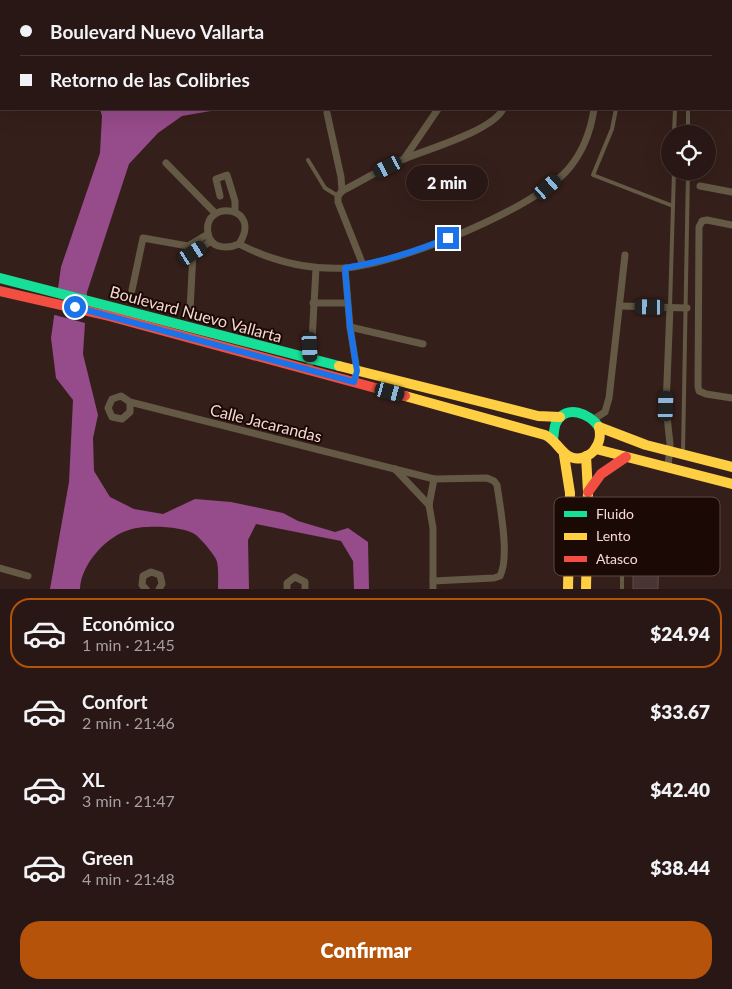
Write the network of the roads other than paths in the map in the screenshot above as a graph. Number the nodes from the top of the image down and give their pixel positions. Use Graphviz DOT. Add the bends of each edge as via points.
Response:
graph roads {
  1 [pos="437,110"];
  2 [pos="502,110"];
  3 [pos="594,110"];
  4 [pos="616,110"];
  5 [pos="675,110"];
  6 [pos="688,110"];
  7 [pos="327,114"];
  8 [pos="674,125"];
  9 [pos="688,125"];
  10 [pos="404,159"];
  11 [pos="308,160"];
  12 [pos="166,163"];
  13 [pos="674,180"];
  14 [pos="688,180"];
  15 [pos="700,186"];
  16 [pos="732,192"];
  17 [pos="340,193"];
  18 [pos="220,196"];
  19 [pos="673,206"];
  20 [pos="235,212"];
  21 [pos="215,213"];
  22 [pos="732,226"];
  23 [pos="210,238"];
  24 [pos="239,244"];
  25 [pos="188,246"];
  26 [pos="193,253"];
  27 [pos="625,254"];
  28 [pos="363,265"];
  29 [pos="316,268"];
  30 [pos="345,268"];
  31 [pos="0,278"];
  32 [pos="132,290"];
  33 [pos="0,291"];
  34 [pos="313,303"];
  35 [pos="347,303"];
  36 [pos="621,306"];
  37 [pos="670,307"];
  38 [pos="687,308"];
  39 [pos="190,310"];
  40 [pos="110,311"];
  41 [pos="350,327"];
  42 [pos="424,344"];
  43 [pos="311,359"];
  44 [pos="308,371"];
  45 [pos="357,371"];
  46 [pos="354,382"];
  47 [pos="732,398"];
  48 [pos="130,402"];
  49 [pos="560,417"];
  50 [pos="597,423"];
  51 [pos="553,439"];
  52 [pos="596,449"];
  53 [pos="669,451"];
  54 [pos="564,454"];
  55 [pos="683,455"];
  56 [pos="586,456"];
  57 [pos="626,457"];
  58 [pos="668,467"];
  59 [pos="732,467"];
  60 [pos="395,469"];
  61 [pos="434,478"];
  62 [pos="732,484"];
  63 [pos="588,492"];
  64 [pos="570,497"];
  65 [pos="588,497"];
  66 [pos="429,505"];
  67 [pos="0,568"];
  68 [pos="28,576"];
  69 [pos="568,576"];
  70 [pos="586,576"];
  71 [pos="622,576"];
  72 [pos="433,585"];
  73 [pos="146,589"];
  74 [pos="158,589"];
  75 [pos="287,589"];
  76 [pos="305,589"];
  77 [pos="568,589"];
  78 [pos="586,589"];
  79 [pos="622,589"];
  1 -- 10 [label="street"];
  2 -- 10 [label="street" via="495,120 435,149"];
  3 -- 28 [label="street" via="586,141 569,168 537,196 416,252"];
  4 -- 19 [label="lane" via="612,129 593,174"];
  5 -- 8 [label="lane"];
  6 -- 9 [label="lane"];
  7 -- 17 [label="street" via="341,177"];
  10 -- 17 [label="street"];
  11 -- 17 [label="lane" via="325,188"];
  12 -- 21 [label="street"];
  13 -- 19 [label="lane"];
  14 -- 38 [label="lane"];
  15 -- 16 [label="street"];
  17 -- 28 [label="street" via="338,202"];
  18 -- 20 [label="street" via="216,178 227,175"];
  19 -- 37 [label="lane"];
  20 -- 21 [label="street"];
  20 -- 24 [label="street" via="244,221 246,234"];
  21 -- 23 [label="street" via="208,223"];
  22 -- 47 [label="street" via="707,220 699,227 698,386 699,391 706,394"];
  23 -- 24 [label="street" via="224,248"];
  23 -- 25 [label="street"];
  23 -- 26 [label="street"];
  24 -- 29 [label="street" via="263,256"];
  25 -- 26 [label="street"];
  25 -- 32 [label="street" via="143,238"];
  26 -- 39 [label="street"];
  27 -- 36 [label="street"];
  28 -- 30 [label="street"];
  29 -- 30 [label="street"];
  29 -- 34 [label="street"];
  30 -- 35 [label="street"];
  31 -- 40 [label="main road, Boulevard Nuevo Vallarta" via="44,288"];
  33 -- 40 [label="main road, Boulevard Nuevo Vallarta"];
  34 -- 35 [label="street"];
  34 -- 43 [label="street"];
  35 -- 41 [label="street"];
  36 -- 37 [label="street"];
  36 -- 50 [label="street" via="610,398"];
  37 -- 38 [label="street"];
  37 -- 53 [label="street" via="666,406"];
  38 -- 55 [label="lane"];
  40 -- 43 [label="main road, Boulevard Nuevo Vallarta"];
  40 -- 44 [label="main road, Boulevard Nuevo Vallarta"];
  41 -- 42 [label="street"];
  41 -- 45 [label="street"];
  43 -- 44 [label="street"];
  43 -- 45 [label="main road, Boulevard Nuevo Vallarta"];
  44 -- 46 [label="main road, Boulevard Nuevo Vallarta"];
  45 -- 46 [label="street"];
  45 -- 49 [label="main road, Boulevard Nuevo Vallarta" via="538,416"];
  46 -- 51 [label="main road, Boulevard Nuevo Vallarta"];
  48 -- 60 [label="street, Calle Jacarandas"];
  49 -- 50 [label="main road, Boulevard Nuevo Vallarta" via="578,411 587,413"];
  49 -- 51 [label="main road"];
  50 -- 52 [label="main road" via="599,442"];
  50 -- 53 [label="main road, Boulevard Nuevo Vallarta" via="614,434"];
  51 -- 54 [label="main road"];
  52 -- 56 [label="main road"];
  52 -- 57 [label="main road"];
  53 -- 55 [label="main road, Boulevard Nuevo Vallarta"];
  53 -- 58 [label="street"];
  54 -- 56 [label="main road" via="575,458"];
  54 -- 64 [label="main road"];
  55 -- 59 [label="main road, Boulevard Nuevo Vallarta"];
  56 -- 63 [label="main road"];
  57 -- 58 [label="main road"];
  57 -- 63 [label="main road" via="601,474"];
  58 -- 62 [label="main road"];
  60 -- 61 [label="street, Calle Jacarandas"];
  60 -- 66 [label="street"];
  61 -- 66 [label="street"];
  61 -- 72 [label="street" via="494,480 498,486 504,541 500,576"];
  63 -- 65 [label="main road"];
  66 -- 72 [label="street" via="433,528"];
  67 -- 68 [label="street"];
  69 -- 77 [label="main road"];
  70 -- 78 [label="main road"];
  71 -- 79 [label="lane"];
  73 -- 74 [label="street" via="142,585 143,576 151,572 160,575 162,584"];
  75 -- 76 [label="street" via="287,583 295,577 305,582"];
}
